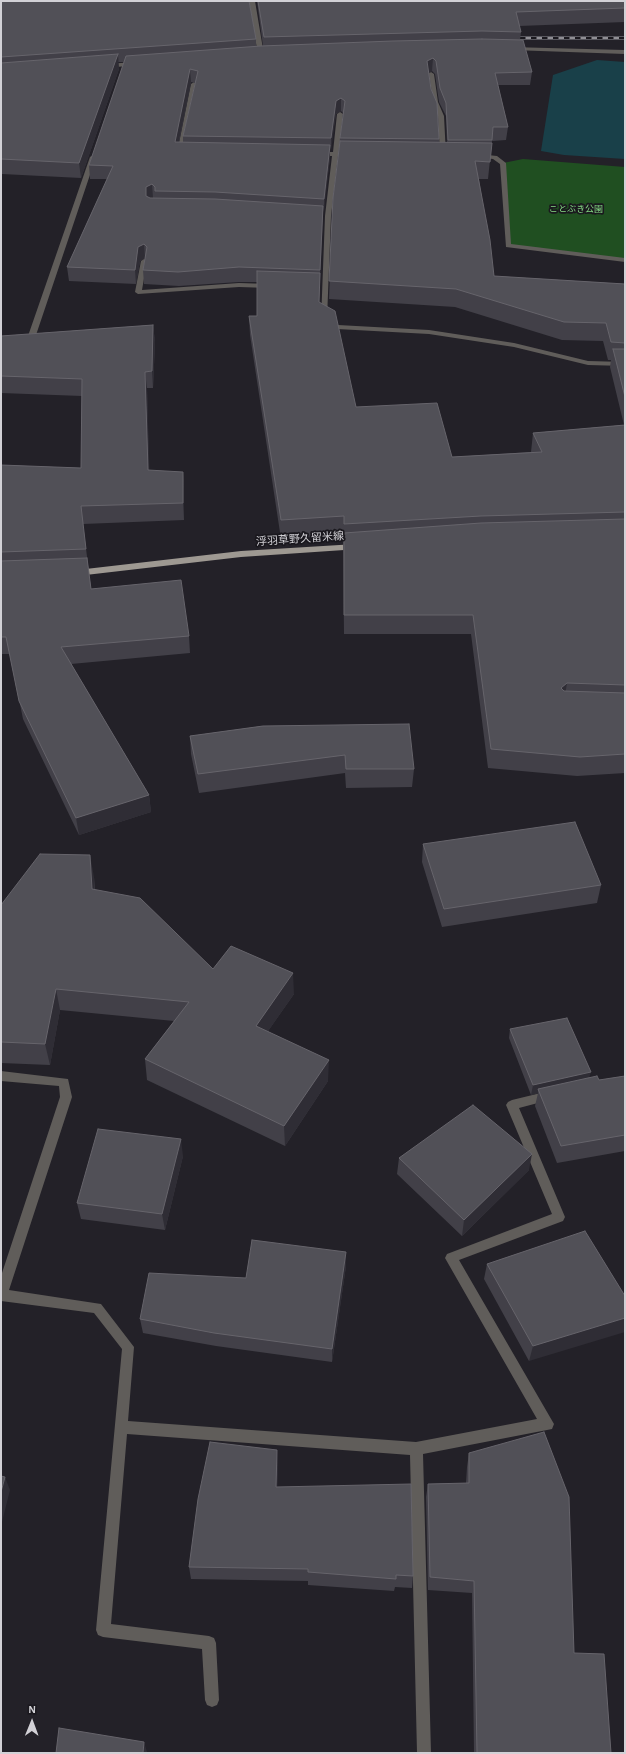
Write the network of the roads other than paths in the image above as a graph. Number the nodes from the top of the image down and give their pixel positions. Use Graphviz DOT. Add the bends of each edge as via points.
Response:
graph roads {
  1 [pos="252,1"];
  2 [pos="505,48"];
  3 [pos="625,52"];
  4 [pos="261,55"];
  5 [pos="269,55"];
  6 [pos="254,56"];
  7 [pos="147,63"];
  8 [pos="124,65"];
  9 [pos="101,67"];
  10 [pos="122,72"];
  11 [pos="430,74"];
  12 [pos="194,84"];
  13 [pos="340,114"];
  14 [pos="95,152"];
  15 [pos="187,153"];
  16 [pos="313,154"];
  17 [pos="336,154"];
  18 [pos="359,154"];
  19 [pos="435,155"];
  20 [pos="443,155"];
  21 [pos="450,155"];
  22 [pos="473,156"];
  23 [pos="321,215"];
  24 [pos="328,216"];
  25 [pos="625,260"];
  26 [pos="144,261"];
  27 [pos="278,286"];
  28 [pos="1,340"];
  29 [pos="625,364"];
  30 [pos="368,546"];
  31 [pos="65,573"];
  32 [pos="1,1076"];
  33 [pos="557,1094"];
  34 [pos="1,1295"];
  35 [pos="121,1427"];
  36 [pos="416,1449"];
  37 [pos="212,1700"];
  38 [pos="424,1753"];
  1 -- 4 [label="street"];
  2 -- 3 [label="street"];
  4 -- 5 [label="street"];
  4 -- 6 [label="street"];
  7 -- 8 [label="street"];
  8 -- 9 [label="street"];
  8 -- 10 [label="street"];
  11 -- 20 [label="street" via="435,102 441,116"];
  12 -- 15 [label="street" via="179,153"];
  13 -- 17 [label="street"];
  14 -- 28 [label="street" via="31,338"];
  16 -- 17 [label="street"];
  17 -- 18 [label="street"];
  17 -- 24 [label="street"];
  19 -- 20 [label="street"];
  20 -- 21 [label="street"];
  22 -- 25 [label="street" via="495,157 503,163 508,246"];
  23 -- 24 [label="street"];
  24 -- 29 [label="street" via="321,288 323,320 337,327 429,332 514,345 588,363"];
  26 -- 27 [label="street" via="138,292 239,285"];
  30 -- 31 [label="main road, 浮羽草野久留米線" via="241,554"];
  32 -- 34 [label="street" via="64,1082 66,1097"];
  33 -- 36 [label="street" via="512,1105 559,1217 451,1258 547,1424"];
  34 -- 35 [label="street" via="97,1308 128,1347"];
  35 -- 36 [label="street"];
  35 -- 37 [label="street" via="103,1630 209,1643"];
  36 -- 38 [label="street"];
}
